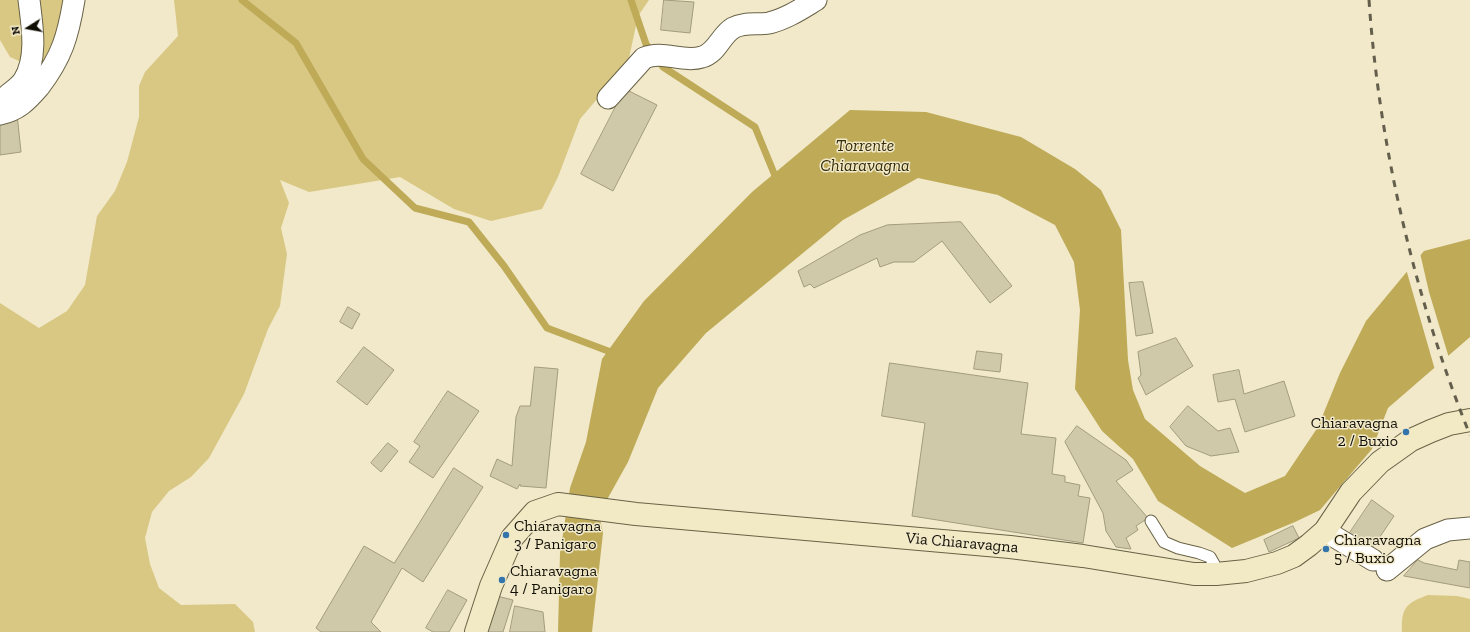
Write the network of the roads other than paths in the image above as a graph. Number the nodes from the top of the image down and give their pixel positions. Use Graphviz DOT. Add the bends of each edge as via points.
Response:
graph roads {
  1 [pos="29,0"];
  2 [pos="74,0"];
  3 [pos="816,0"];
  4 [pos="608,98"];
  5 [pos="0,104"];
  6 [pos="0,114"];
  7 [pos="1470,420"];
  8 [pos="1150,521"];
  9 [pos="1470,528"];
  10 [pos="1325,530"];
  11 [pos="1219,573"];
  12 [pos="476,632"];
  1 -- 5 [label="street" via="31,60 23,81"];
  2 -- 6 [label="street" via="69,29 51,71 22,105 14,111"];
  3 -- 4 [label="street" via="780,20 735,27 727,32 714,50 701,58 652,55 644,58"];
  7 -- 10 [label="street, Via Chiaravagna" via="1449,424 1411,440 1380,462 1351,492"];
  8 -- 11 [label="lane" via="1164,542 1210,557"];
  9 -- 10 [label="street" via="1448,530 1425,539 1380,565"];
  10 -- 11 [label="street, Via Chiaravagna" via="1294,556 1277,563"];
  11 -- 12 [label="street, Via Chiaravagna" via="1194,574 1010,547 618,512 558,504 535,512 512,538 491,586"];
}
